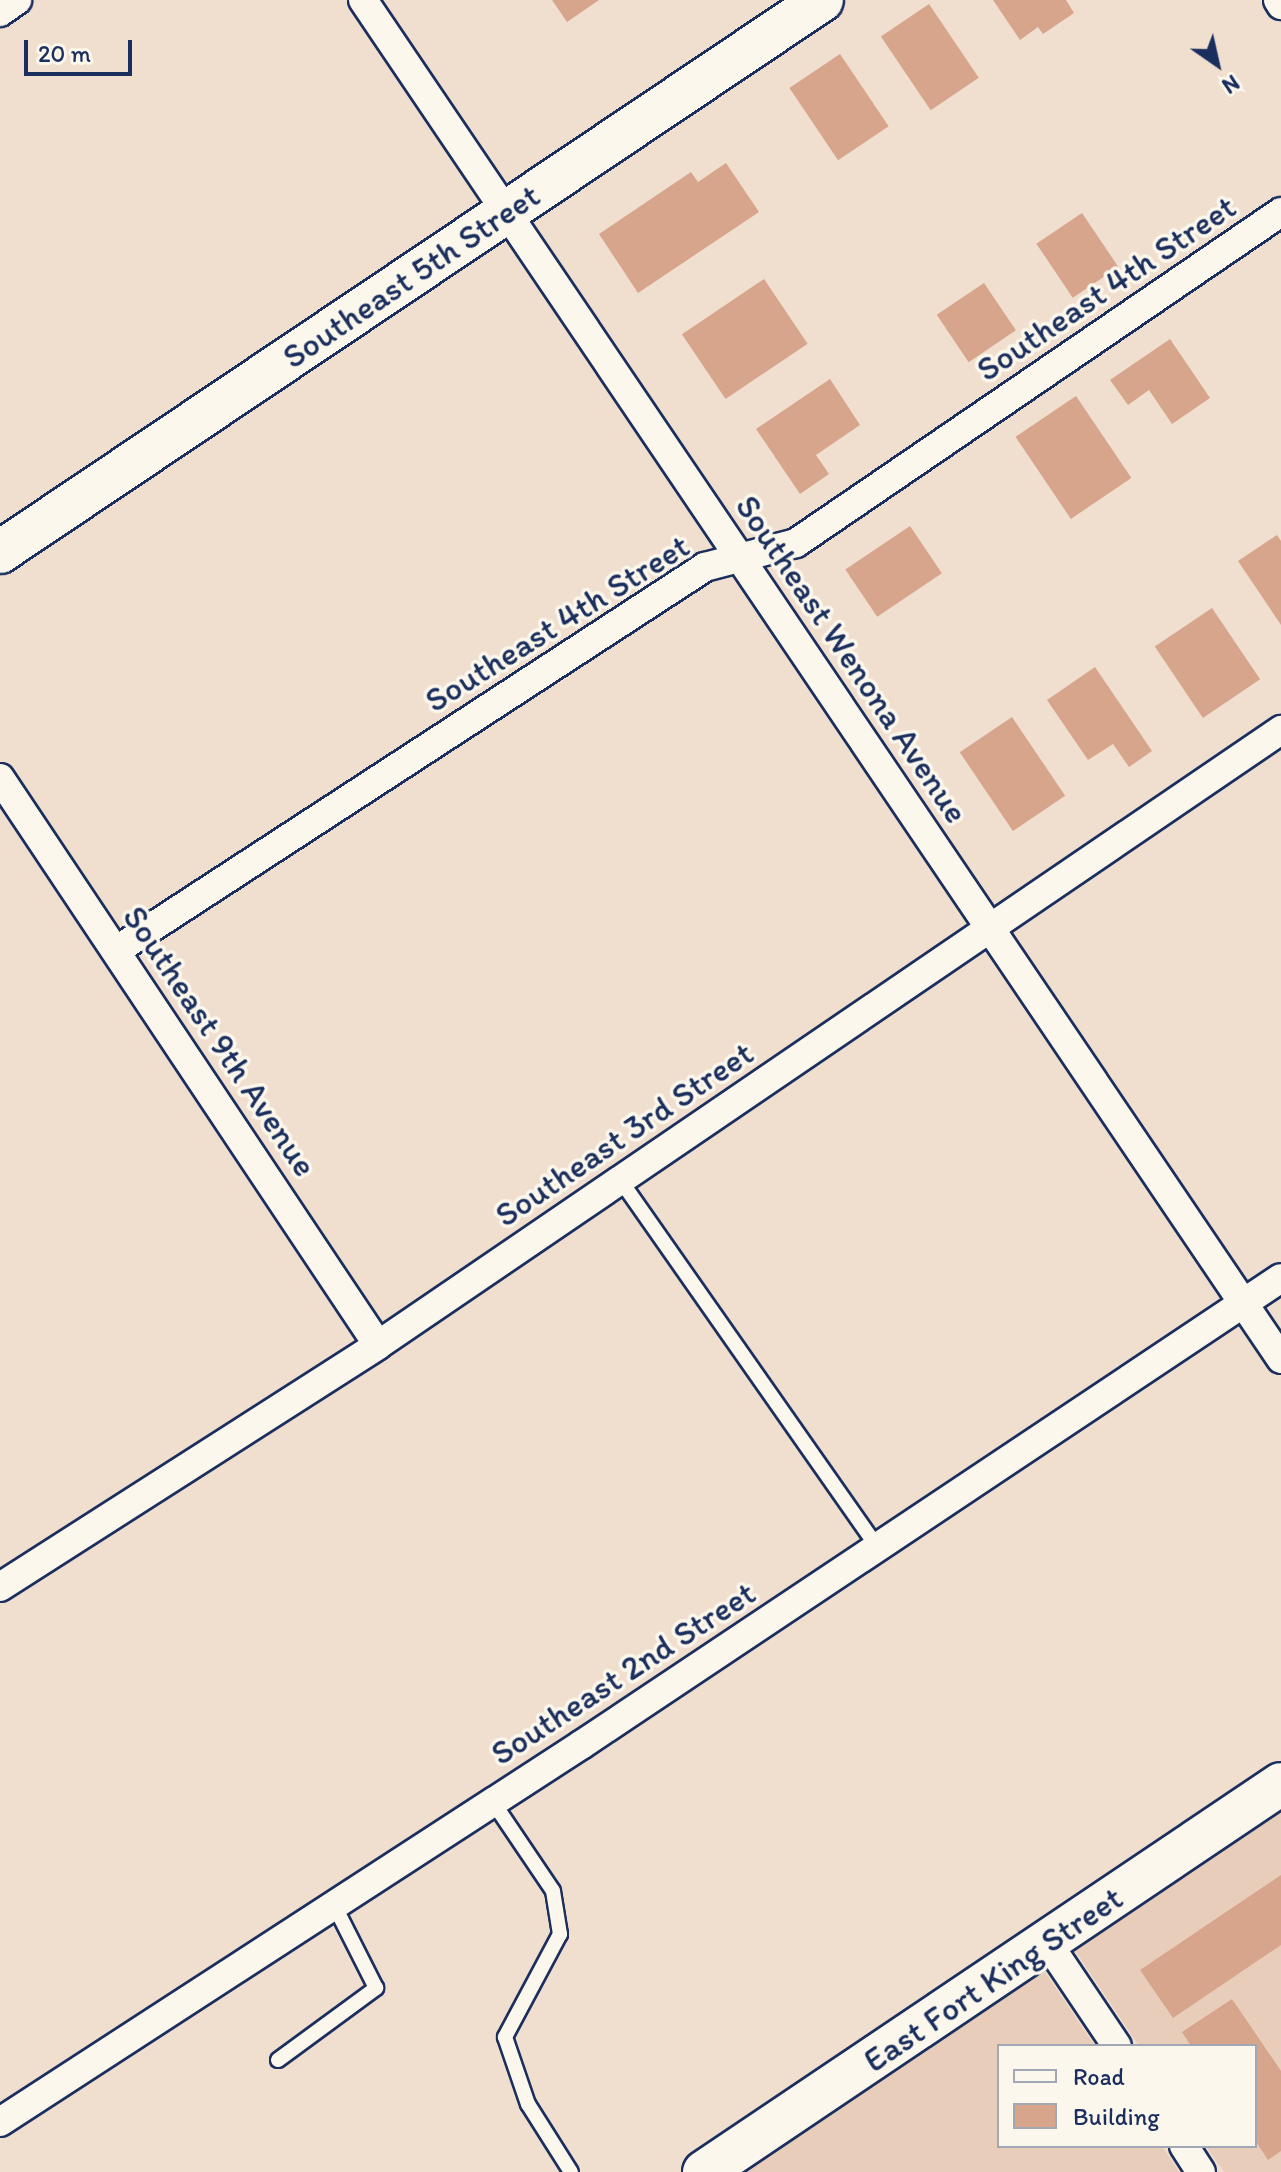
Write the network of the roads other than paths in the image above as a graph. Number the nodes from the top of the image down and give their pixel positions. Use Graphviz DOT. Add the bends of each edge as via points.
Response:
graph roads {
  1 [pos="17,0"];
  2 [pos="363,0"];
  3 [pos="822,0"];
  4 [pos="0,12"];
  5 [pos="506,211"];
  6 [pos="1281,212"];
  7 [pos="0,552"];
  8 [pos="741,559"];
  9 [pos="1281,730"];
  10 [pos="0,778"];
  11 [pos="990,927"];
  12 [pos="117,950"];
  13 [pos="621,1181"];
  14 [pos="1281,1278"];
  15 [pos="1244,1304"];
  16 [pos="378,1345"];
  17 [pos="1281,1359"];
  18 [pos="878,1548"];
  19 [pos="0,1587"];
  20 [pos="1281,1784"];
  21 [pos="493,1802"];
  22 [pos="334,1905"];
  23 [pos="1047,1942"];
  24 [pos="1116,2044"];
  25 [pos="278,2060"];
  26 [pos="0,2122"];
  27 [pos="1185,2148"];
  28 [pos="571,2172"];
  29 [pos="704,2172"];
  30 [pos="1201,2172"];
  1 -- 4 [label="street"];
  2 -- 5 [label="street, Southeast Wenona Avenue"];
  3 -- 5 [label="street, Southeast 5th Street"];
  5 -- 7 [label="street, Southeast 5th Street"];
  5 -- 8 [label="street, Southeast Wenona Avenue"];
  6 -- 8 [label="street, Southeast 4th Street" via="796,543"];
  8 -- 11 [label="street, Southeast Wenona Avenue"];
  8 -- 12 [label="street, Southeast 4th Street" via="705,567"];
  9 -- 11 [label="street, Southeast 3rd Street"];
  10 -- 12 [label="street, Southeast 9th Avenue"];
  11 -- 13 [label="street, Southeast 3rd Street"];
  11 -- 15 [label="street, Southeast Wenona Avenue"];
  12 -- 16 [label="street, Southeast 9th Avenue"];
  13 -- 16 [label="street, Southeast 3rd Street"];
  13 -- 18 [label="lane"];
  14 -- 15 [label="street, Southeast 2nd Street"];
  15 -- 17 [label="street, Southeast Wenona Avenue"];
  15 -- 18 [label="street, Southeast 2nd Street"];
  16 -- 19 [label="street, Southeast 3rd Street"];
  18 -- 21 [label="street, Southeast 2nd Street"];
  20 -- 23 [label="street, East Fort King Street"];
  21 -- 22 [label="street, Southeast 2nd Street"];
  21 -- 28 [label="lane" via="553,1891 560,1934 505,2037 528,2104"];
  22 -- 25 [label="lane" via="376,1988"];
  22 -- 26 [label="street, Southeast 2nd Street"];
  23 -- 24 [label="street"];
  23 -- 29 [label="street, East Fort King Street"];
  27 -- 30 [label="street"];
}
